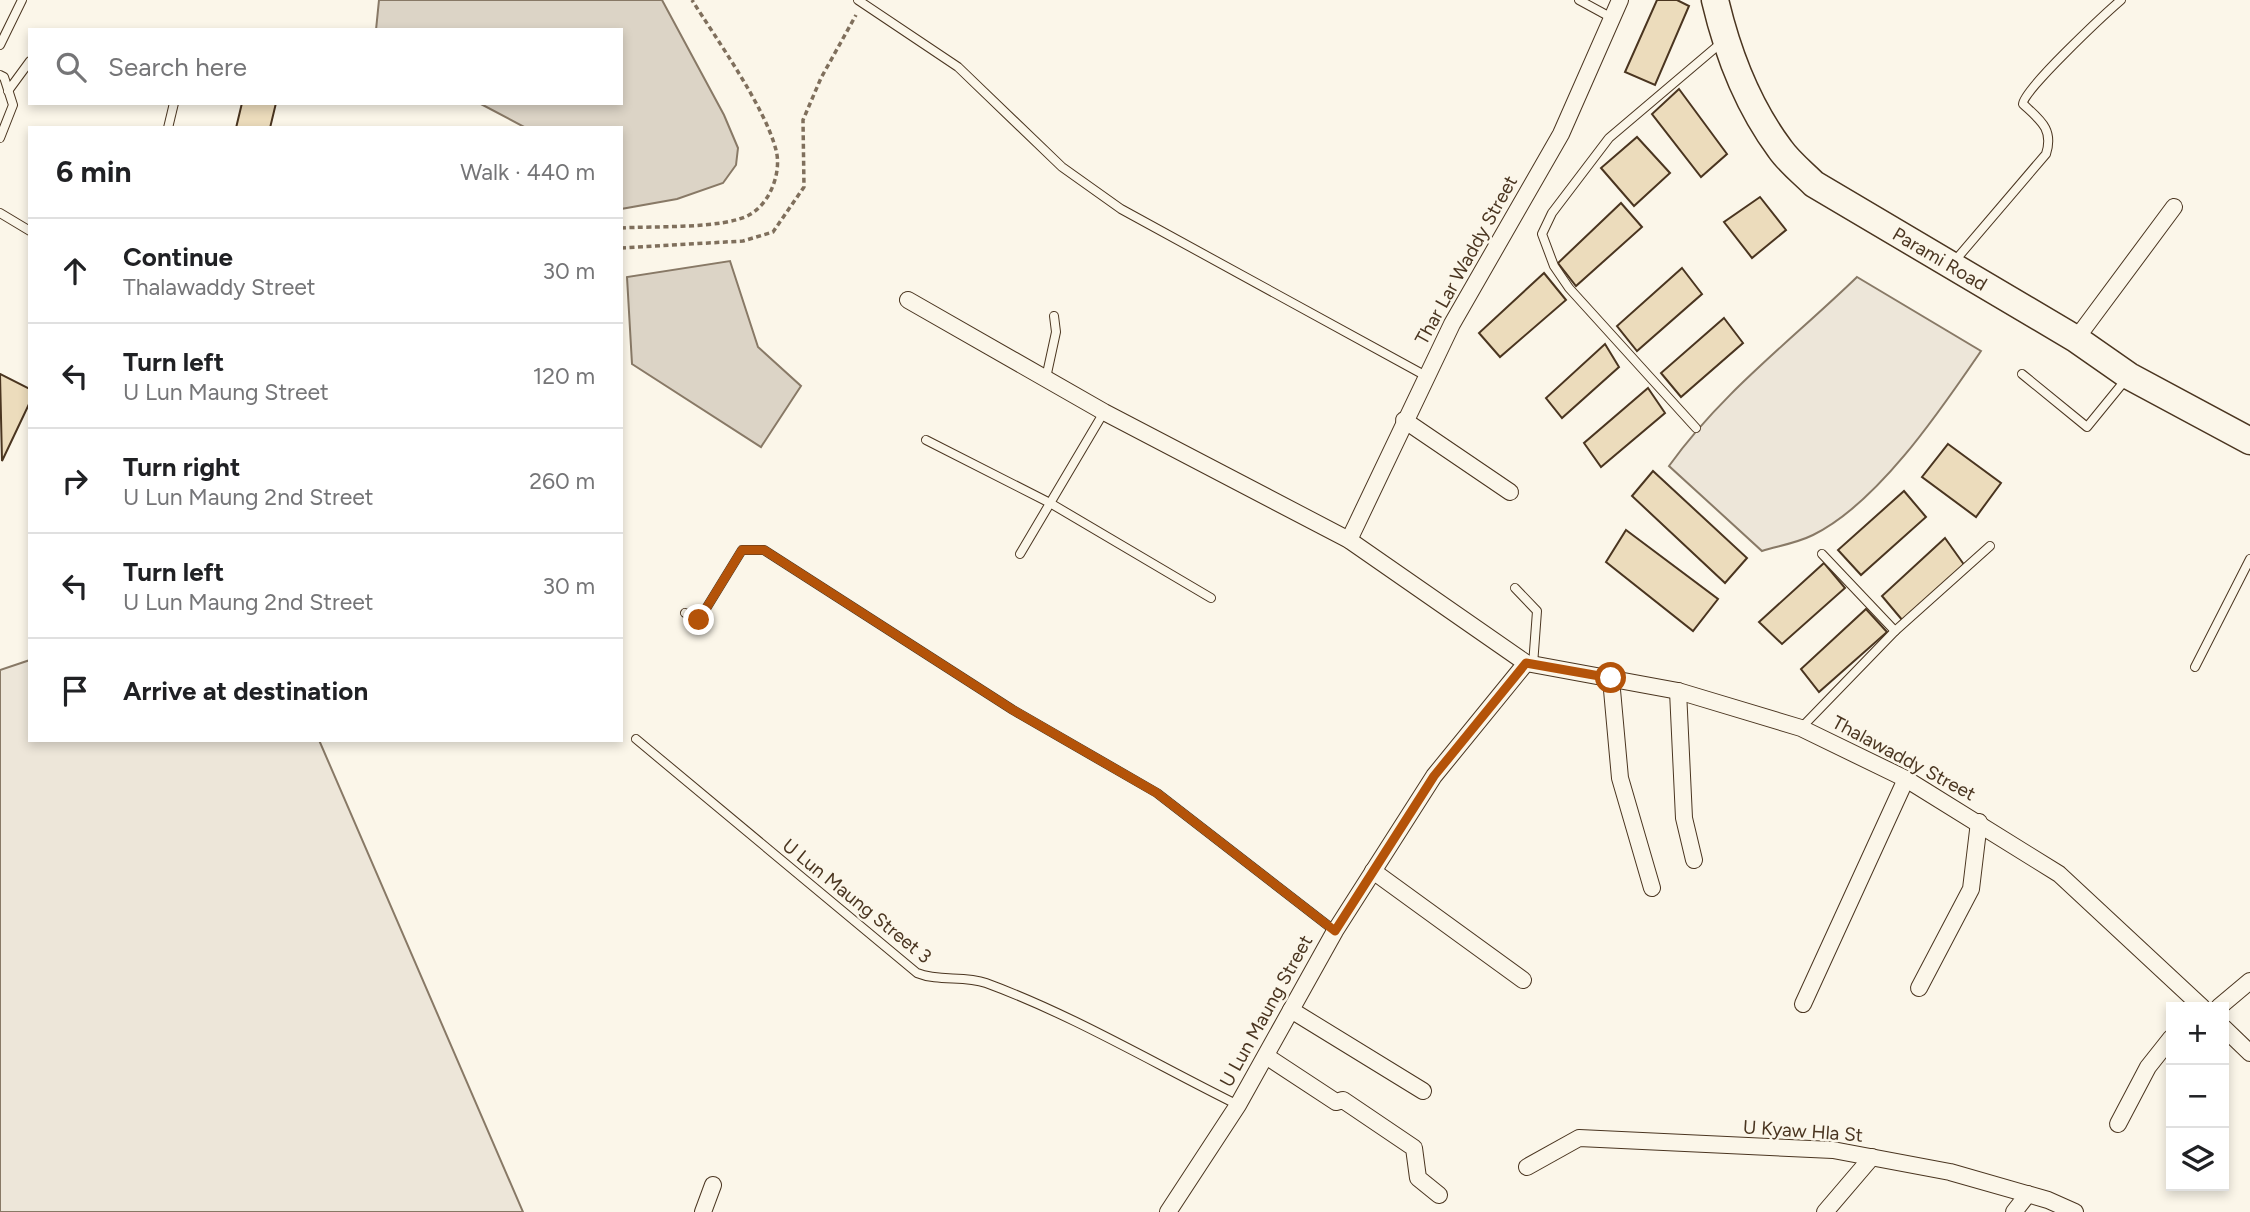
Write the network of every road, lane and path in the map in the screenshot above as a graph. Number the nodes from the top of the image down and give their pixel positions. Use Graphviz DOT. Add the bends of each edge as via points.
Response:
graph roads {
  1 [pos="22,0"];
  2 [pos="692,0"];
  3 [pos="1579,0"];
  4 [pos="1620,0"];
  5 [pos="1715,0"];
  6 [pos="2120,0"];
  7 [pos="860,1"];
  8 [pos="1612,18"];
  9 [pos="1726,39"];
  10 [pos="0,45"];
  11 [pos="28,64"];
  12 [pos="0,75"];
  13 [pos="8,91"];
  14 [pos="174,105"];
  15 [pos="168,126"];
  16 [pos="0,138"];
  17 [pos="2174,207"];
  18 [pos="0,213"];
  19 [pos="623,228"];
  20 [pos="28,230"];
  21 [pos="623,248"];
  22 [pos="1951,265"];
  23 [pos="908,300"];
  24 [pos="1054,316"];
  25 [pos="2076,339"];
  26 [pos="2022,374"];
  27 [pos="1426,376"];
  28 [pos="2129,376"];
  29 [pos="1046,378"];
  30 [pos="1104,412"];
  31 [pos="1404,420"];
  32 [pos="1696,428"];
  33 [pos="926,440"];
  34 [pos="2250,441"];
  35 [pos="1510,492"];
  36 [pos="1050,503"];
  37 [pos="1349,540"];
  38 [pos="1990,546"];
  39 [pos="1020,554"];
  40 [pos="1822,554"];
  41 [pos="2250,559"];
  42 [pos="1515,588"];
  43 [pos="1211,598"];
  44 [pos="685,613"];
  45 [pos="1895,631"];
  46 [pos="1530,664"];
  47 [pos="2195,667"];
  48 [pos="1611,678"];
  49 [pos="1678,691"];
  50 [pos="1801,728"];
  51 [pos="636,739"];
  52 [pos="1906,779"];
  53 [pos="1979,822"];
  54 [pos="1694,860"];
  55 [pos="1373,871"];
  56 [pos="1652,888"];
  57 [pos="1335,931"];
  58 [pos="1523,980"];
  59 [pos="2250,981"];
  60 [pos="1919,988"];
  61 [pos="2197,1002"];
  62 [pos="2225,1002"];
  63 [pos="1803,1004"];
  64 [pos="1291,1010"];
  65 [pos="2229,1033"];
  66 [pos="2166,1044"];
  67 [pos="2250,1053"];
  68 [pos="1266,1056"];
  69 [pos="1423,1091"];
  70 [pos="1238,1105"];
  71 [pos="2118,1124"];
  72 [pos="1872,1157"];
  73 [pos="1527,1167"];
  74 [pos="713,1185"];
  75 [pos="2028,1194"];
  76 [pos="1439,1195"];
  77 [pos="2044,1206"];
  78 [pos="703,1212"];
  79 [pos="1168,1212"];
  80 [pos="1825,1212"];
  81 [pos="2014,1212"];
  82 [pos="2075,1212"];
  1 -- 10 [label="lane"];
  2 -- 19 [label="path" via="768,126 777,153 775,180 766,201 749,216 715,223"];
  3 -- 8 [label="lane"];
  4 -- 8 [label="street, Thar Lar Waddy Street"];
  5 -- 9 [label="main road, Parami Road"];
  6 -- 22 [label="lane" via="2024,95 2023,104 2045,125 2050,140 2046,154"];
  7 -- 21 [label="path" via="803,120 803,187 773,232 743,241"];
  7 -- 27 [label="lane" via="958,67 1062,167 1121,209"];
  8 -- 27 [label="street, Thar Lar Waddy Street" via="1561,134"];
  9 -- 22 [label="main road, Parami Road" via="1759,116 1780,150 1814,184"];
  9 -- 32 [label="lane" via="1609,138 1552,213 1542,234 1553,266 1569,288"];
  11 -- 13 [label="lane"];
  12 -- 13 [label="lane"];
  13 -- 16 [label="lane" via="13,105"];
  14 -- 15 [label="lane"];
  17 -- 25 [label="street"];
  18 -- 20 [label="lane"];
  22 -- 25 [label="main road, Parami Road"];
  23 -- 29 [label="street"];
  24 -- 29 [label="lane" via="1056,332"];
  25 -- 28 [label="main road, Parami Road"];
  26 -- 28 [label="lane" via="2087,427"];
  27 -- 31 [label="street, Thar Lar Waddy Street"];
  28 -- 34 [label="main road, Parami Road"];
  29 -- 30 [label="street"];
  30 -- 36 [label="lane"];
  30 -- 37 [label="street"];
  31 -- 35 [label="street"];
  31 -- 37 [label="street, Thar Lar Waddy Street"];
  33 -- 36 [label="lane"];
  36 -- 39 [label="lane"];
  36 -- 43 [label="lane"];
  37 -- 46 [label="street"];
  38 -- 45 [label="lane"];
  40 -- 45 [label="lane"];
  41 -- 47 [label="lane"];
  42 -- 46 [label="lane" via="1537,611"];
  44 -- 57 [label="lane" via="699,620 742,550 764,550 1013,710 1157,793"];
  45 -- 50 [label="lane"];
  46 -- 48 [label="street, Thalawaddy Street"];
  46 -- 55 [label="street, U Lun Maung Street" via="1434,776"];
  48 -- 49 [label="street, Thalawaddy Street"];
  48 -- 56 [label="street" via="1620,778"];
  49 -- 50 [label="street, Thalawaddy Street"];
  49 -- 54 [label="street" via="1684,818"];
  50 -- 52 [label="street, Thalawaddy Street"];
  51 -- 70 [label="lane, U Lun Maung Street 3" via="917,973 931,979 982,981"];
  52 -- 53 [label="street, Thalawaddy Street"];
  52 -- 63 [label="street"];
  53 -- 60 [label="street" via="1971,889"];
  53 -- 61 [label="street, Thalawaddy Street" via="2059,874"];
  55 -- 57 [label="street, U Lun Maung Street"];
  55 -- 58 [label="street"];
  57 -- 64 [label="street, U Lun Maung Street"];
  59 -- 62 [label="street"];
  64 -- 68 [label="street, U Lun Maung Street"];
  64 -- 69 [label="street"];
  65 -- 67 [label="street"];
  66 -- 71 [label="street" via="2148,1067"];
  68 -- 70 [label="street, U Lun Maung Street"];
  68 -- 76 [label="street" via="1414,1148 1418,1178"];
  70 -- 79 [label="street, U Lun Maung Street"];
  72 -- 73 [label="street, U Kyaw Hla St" via="1833,1150 1579,1138"];
  72 -- 75 [label="street, U Kyaw Hla St"];
  72 -- 80 [label="street"];
  74 -- 78 [label="street"];
  75 -- 77 [label="street, U Kyaw Hla St"];
  75 -- 81 [label="street"];
  77 -- 82 [label="street, U Kyaw Hla St"];
}
